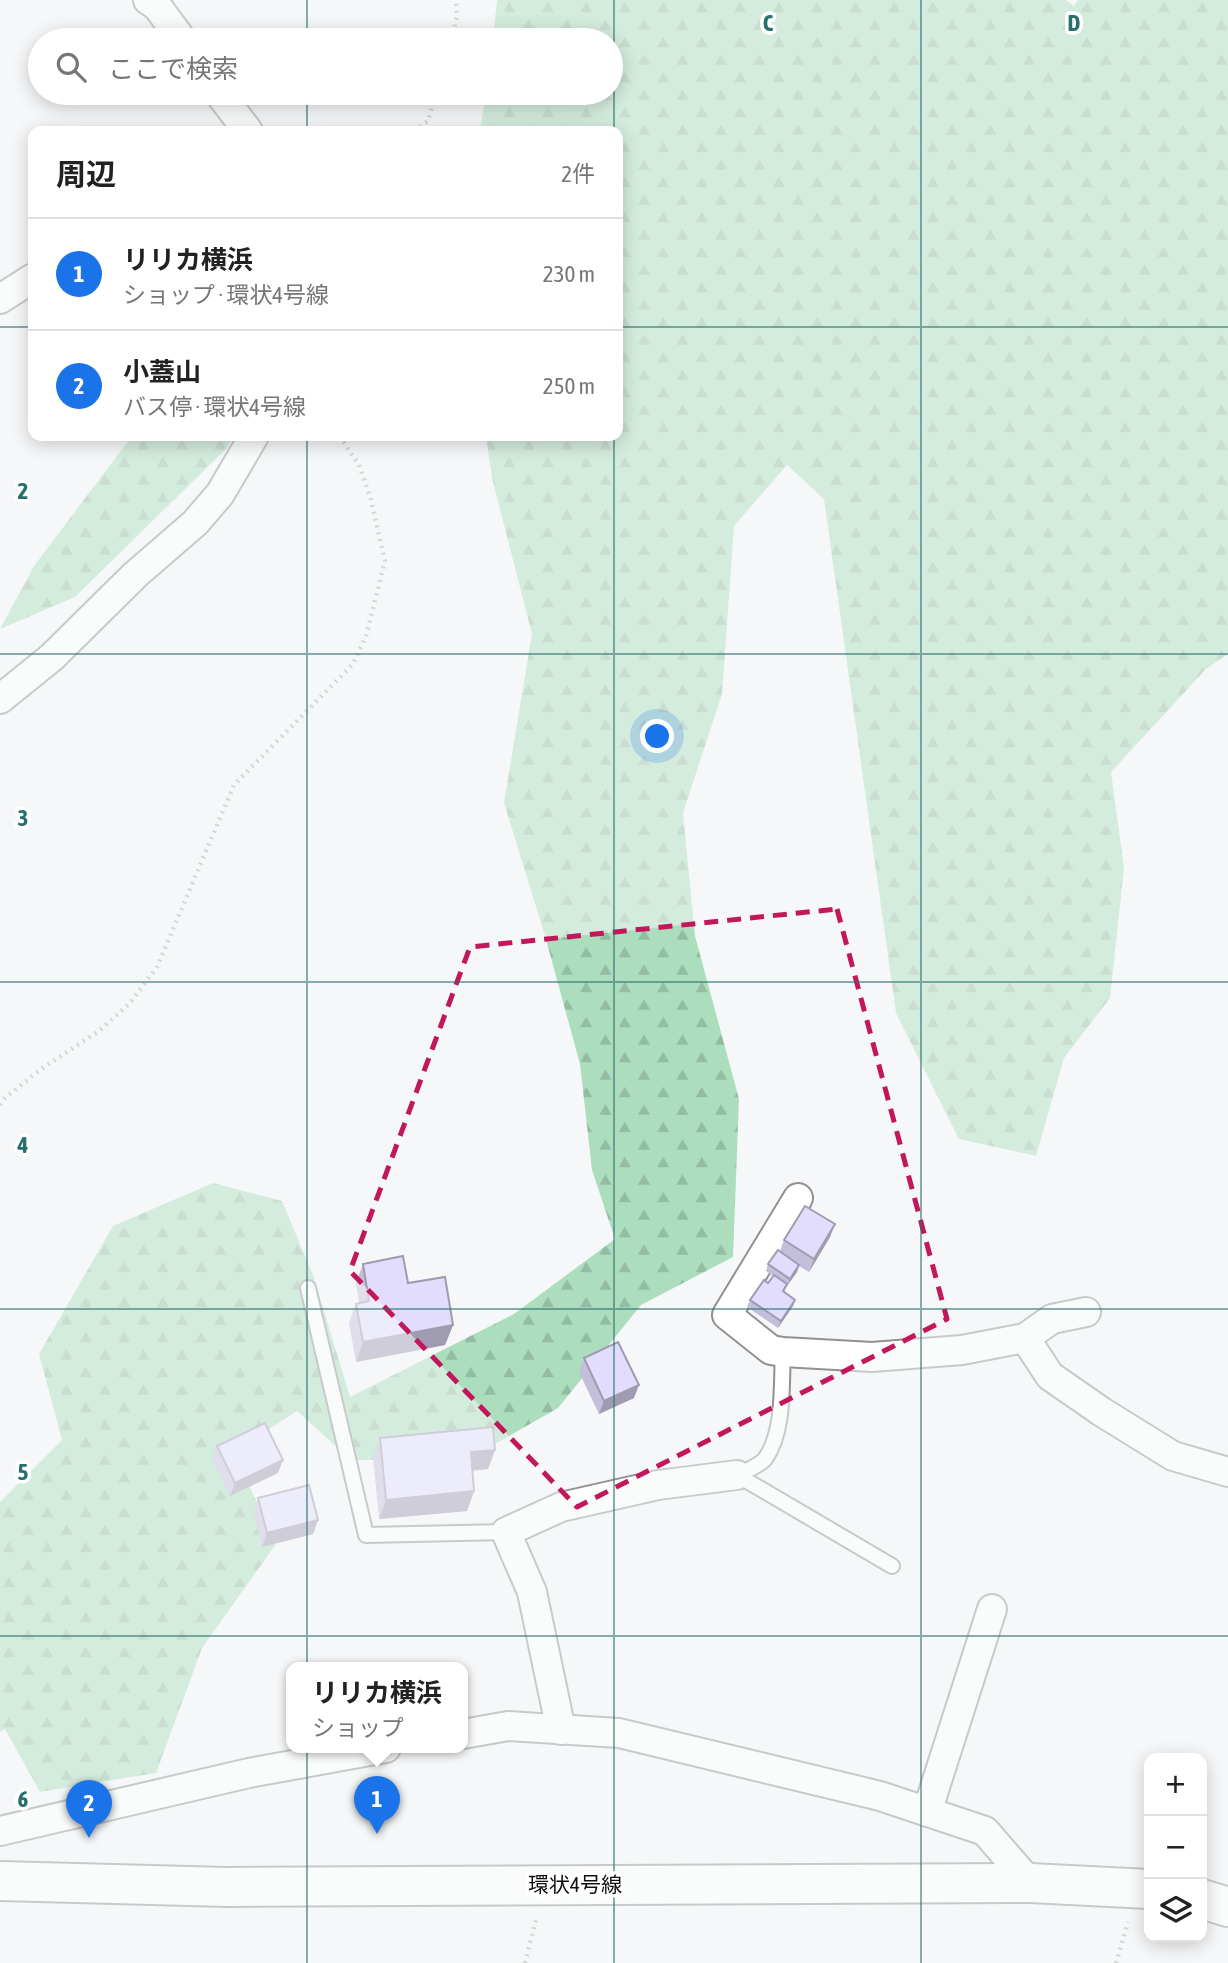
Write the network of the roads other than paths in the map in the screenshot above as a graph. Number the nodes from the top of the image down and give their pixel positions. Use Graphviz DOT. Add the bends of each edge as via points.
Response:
graph roads {
  1 [pos="148,0"];
  2 [pos="173,28"];
  3 [pos="228,105"];
  4 [pos="243,126"];
  5 [pos="28,281"];
  6 [pos="0,299"];
  7 [pos="251,441"];
  8 [pos="0,699"];
  9 [pos="797,1198"];
  10 [pos="308,1288"];
  11 [pos="1086,1312"];
  12 [pos="1026,1338"];
  13 [pos="783,1352"];
  14 [pos="1228,1472"];
  15 [pos="737,1475"];
  16 [pos="506,1532"];
  17 [pos="892,1566"];
  18 [pos="992,1609"];
  19 [pos="561,1730"];
  20 [pos="468,1733"];
  21 [pos="358,1753"];
  22 [pos="927,1812"];
  23 [pos="0,1830"];
  24 [pos="0,1881"];
  25 [pos="1030,1883"];
  26 [pos="1144,1889"];
  27 [pos="1228,1893"];
  28 [pos="1207,1897"];
  29 [pos="1207,1900"];
  30 [pos="1228,1907"];
  1 -- 2 [label="street"];
  3 -- 4 [label="street"];
  5 -- 6 [label="street"];
  7 -- 8 [label="street" via="220,494 195,523 52,657"];
  9 -- 13 [label="street" via="727,1315 771,1350"];
  10 -- 16 [label="lane" via="366,1535"];
  11 -- 12 [label="street" via="1052,1319"];
  12 -- 13 [label="street" via="962,1350 872,1357"];
  12 -- 14 [label="street" via="1050,1376 1102,1412 1173,1456"];
  13 -- 15 [label="lane" via="774,1442 763,1461"];
  15 -- 16 [label="street" via="658,1485 561,1507"];
  15 -- 17 [label="lane"];
  16 -- 19 [label="street" via="532,1592"];
  18 -- 22 [label="street"];
  19 -- 20 [label="street" via="508,1726"];
  19 -- 22 [label="street" via="619,1733 880,1796"];
  21 -- 23 [label="street" via="248,1773"];
  22 -- 25 [label="street" via="985,1831"];
  24 -- 25 [label="main road, 環状4号線" via="227,1887"];
  25 -- 26 [label="main road, 環状4号線"];
  27 -- 28 [label="street"];
  29 -- 30 [label="main road"];
}
